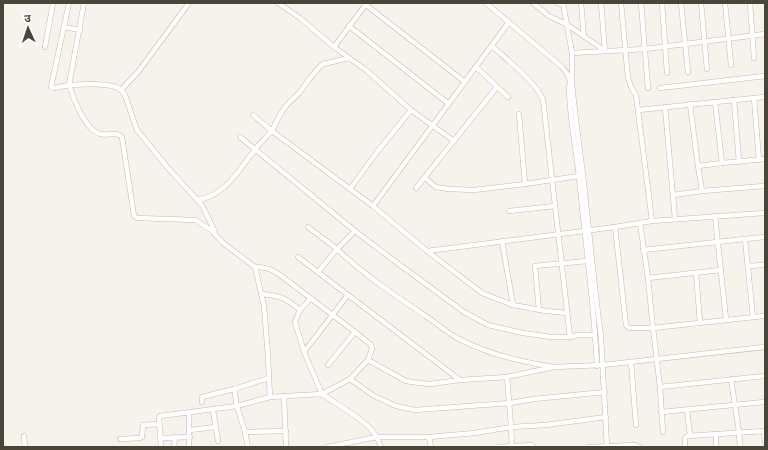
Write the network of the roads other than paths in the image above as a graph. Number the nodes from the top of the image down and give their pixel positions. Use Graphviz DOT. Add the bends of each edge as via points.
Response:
graph roads {
  1 [pos="53,3"];
  2 [pos="69,3"];
  3 [pos="84,3"];
  4 [pos="189,3"];
  5 [pos="278,3"];
  6 [pos="486,3"];
  7 [pos="532,3"];
  8 [pos="558,3"];
  9 [pos="581,3"];
  10 [pos="601,3"];
  11 [pos="621,3"];
  12 [pos="641,3"];
  13 [pos="662,3"];
  14 [pos="681,3"];
  15 [pos="702,3"];
  16 [pos="726,3"];
  17 [pos="750,3"];
  18 [pos="366,4"];
  19 [pos="563,4"];
  20 [pos="509,22"];
  21 [pos="566,24"];
  22 [pos="349,26"];
  23 [pos="64,27"];
  24 [pos="80,30"];
  25 [pos="765,34"];
  26 [pos="752,35"];
  27 [pos="584,36"];
  28 [pos="728,37"];
  29 [pos="705,41"];
  30 [pos="685,44"];
  31 [pos="492,46"];
  32 [pos="666,46"];
  33 [pos="45,47"];
  34 [pos="334,47"];
  35 [pos="625,49"];
  36 [pos="645,49"];
  37 [pos="605,51"];
  38 [pos="572,53"];
  39 [pos="349,58"];
  40 [pos="754,58"];
  41 [pos="730,64"];
  42 [pos="476,67"];
  43 [pos="708,69"];
  44 [pos="688,72"];
  45 [pos="667,73"];
  46 [pos="765,76"];
  47 [pos="465,82"];
  48 [pos="572,84"];
  49 [pos="69,86"];
  50 [pos="497,87"];
  51 [pos="648,88"];
  52 [pos="660,88"];
  53 [pos="120,90"];
  54 [pos="508,97"];
  55 [pos="765,97"];
  56 [pos="754,98"];
  57 [pos="734,100"];
  58 [pos="715,102"];
  59 [pos="449,104"];
  60 [pos="690,104"];
  61 [pos="665,107"];
  62 [pos="411,110"];
  63 [pos="639,110"];
  64 [pos="519,114"];
  65 [pos="253,115"];
  66 [pos="433,125"];
  67 [pos="272,131"];
  68 [pos="240,137"];
  69 [pos="454,141"];
  70 [pos="255,149"];
  71 [pos="762,159"];
  72 [pos="739,162"];
  73 [pos="722,163"];
  74 [pos="698,166"];
  75 [pos="579,176"];
  76 [pos="425,178"];
  77 [pos="551,180"];
  78 [pos="525,184"];
  79 [pos="765,186"];
  80 [pos="416,188"];
  81 [pos="350,189"];
  82 [pos="702,191"];
  83 [pos="673,194"];
  84 [pos="197,200"];
  85 [pos="373,206"];
  86 [pos="555,206"];
  87 [pos="509,211"];
  88 [pos="765,213"];
  89 [pos="715,216"];
  90 [pos="675,219"];
  91 [pos="652,221"];
  92 [pos="640,223"];
  93 [pos="615,227"];
  94 [pos="308,228"];
  95 [pos="586,230"];
  96 [pos="355,231"];
  97 [pos="558,234"];
  98 [pos="217,237"];
  99 [pos="765,237"];
  100 [pos="745,239"];
  101 [pos="502,241"];
  102 [pos="718,241"];
  103 [pos="337,249"];
  104 [pos="643,250"];
  105 [pos="427,251"];
  106 [pos="298,257"];
  107 [pos="587,261"];
  108 [pos="562,264"];
  109 [pos="765,265"];
  110 [pos="748,266"];
  111 [pos="254,267"];
  112 [pos="721,270"];
  113 [pos="318,272"];
  114 [pos="696,274"];
  115 [pos="648,278"];
  116 [pos="261,294"];
  117 [pos="347,296"];
  118 [pos="311,298"];
  119 [pos="513,305"];
  120 [pos="300,310"];
  121 [pos="539,310"];
  122 [pos="567,313"];
  123 [pos="333,316"];
  124 [pos="765,316"];
  125 [pos="753,317"];
  126 [pos="726,320"];
  127 [pos="700,322"];
  128 [pos="653,328"];
  129 [pos="355,332"];
  130 [pos="596,335"];
  131 [pos="570,337"];
  132 [pos="765,347"];
  133 [pos="304,352"];
  134 [pos="658,359"];
  135 [pos="368,360"];
  136 [pos="631,362"];
  137 [pos="328,365"];
  138 [pos="603,365"];
  139 [pos="597,366"];
  140 [pos="554,367"];
  141 [pos="765,376"];
  142 [pos="507,377"];
  143 [pos="269,378"];
  144 [pos="350,379"];
  145 [pos="731,379"];
  146 [pos="460,380"];
  147 [pos="660,387"];
  148 [pos="234,389"];
  149 [pos="605,392"];
  150 [pos="322,394"];
  151 [pos="284,396"];
  152 [pos="270,397"];
  153 [pos="202,402"];
  154 [pos="765,402"];
  155 [pos="510,403"];
  156 [pos="237,406"];
  157 [pos="734,406"];
  158 [pos="213,410"];
  159 [pos="687,410"];
  160 [pos="662,412"];
  161 [pos="188,413"];
  162 [pos="606,417"];
  163 [pos="159,424"];
  164 [pos="636,425"];
  165 [pos="215,427"];
  166 [pos="511,427"];
  167 [pos="190,430"];
  168 [pos="286,431"];
  169 [pos="765,431"];
  170 [pos="245,432"];
  171 [pos="663,432"];
  172 [pos="739,432"];
  173 [pos="716,434"];
  174 [pos="690,435"];
  175 [pos="24,436"];
  176 [pos="175,437"];
  177 [pos="190,437"];
  178 [pos="377,437"];
  179 [pos="429,437"];
  180 [pos="161,438"];
  181 [pos="120,439"];
  182 [pos="218,441"];
  183 [pos="765,442"];
  184 [pos="512,446"];
  185 [pos="607,446"];
  186 [pos="25,447"];
  187 [pos="161,447"];
  188 [pos="174,447"];
  189 [pos="189,447"];
  190 [pos="248,447"];
  191 [pos="286,447"];
  192 [pos="327,447"];
  193 [pos="381,447"];
  194 [pos="431,447"];
  195 [pos="498,447"];
  196 [pos="534,447"];
  197 [pos="590,447"];
  198 [pos="639,447"];
  199 [pos="685,447"];
  200 [pos="716,447"];
  201 [pos="740,447"];
  1 -- 33 [label="street"];
  2 -- 23 [label="street"];
  3 -- 24 [label="street"];
  4 -- 53 [label="street" via="138,72"];
  5 -- 34 [label="street"];
  6 -- 20 [label="street"];
  7 -- 21 [label="street" via="549,16"];
  8 -- 19 [label="street"];
  9 -- 27 [label="street"];
  10 -- 37 [label="street"];
  11 -- 35 [label="street"];
  12 -- 36 [label="street"];
  13 -- 32 [label="street"];
  14 -- 30 [label="street"];
  15 -- 29 [label="street"];
  16 -- 28 [label="street"];
  17 -- 26 [label="street"];
  18 -- 22 [label="street"];
  18 -- 47 [label="street"];
  19 -- 21 [label="street"];
  20 -- 31 [label="street"];
  20 -- 48 [label="street" via="562,67"];
  21 -- 27 [label="street"];
  21 -- 38 [label="street"];
  22 -- 34 [label="street"];
  22 -- 59 [label="street"];
  23 -- 24 [label="street"];
  23 -- 49 [label="street" via="51,86"];
  24 -- 49 [label="street"];
  25 -- 26 [label="street"];
  26 -- 28 [label="street"];
  26 -- 40 [label="street"];
  27 -- 37 [label="street"];
  28 -- 29 [label="street"];
  28 -- 41 [label="street"];
  29 -- 30 [label="street"];
  29 -- 43 [label="street"];
  30 -- 32 [label="street"];
  30 -- 44 [label="street"];
  31 -- 42 [label="street"];
  31 -- 77 [label="street" via="542,96"];
  32 -- 36 [label="street"];
  32 -- 45 [label="street"];
  34 -- 39 [label="street"];
  35 -- 36 [label="street"];
  35 -- 37 [label="street"];
  35 -- 63 [label="street" via="628,78 636,95"];
  36 -- 51 [label="street"];
  37 -- 38 [label="street"];
  38 -- 48 [label="street"];
  39 -- 62 [label="street"];
  39 -- 67 [label="street" via="319,67 286,106"];
  42 -- 47 [label="street"];
  42 -- 50 [label="street"];
  46 -- 52 [label="street"];
  47 -- 59 [label="street"];
  48 -- 75 [label="street" via="568,87"];
  48 -- 95 [label="street"];
  49 -- 53 [label="street" via="107,85"];
  49 -- 98 [label="street" via="80,114 95,132 116,134 122,138 134,216 195,220"];
  50 -- 54 [label="street"];
  50 -- 69 [label="street"];
  53 -- 84 [label="street" via="125,95 137,130"];
  55 -- 56 [label="street"];
  56 -- 57 [label="street"];
  56 -- 71 [label="street"];
  57 -- 58 [label="street"];
  57 -- 72 [label="street"];
  58 -- 60 [label="street"];
  58 -- 73 [label="street"];
  59 -- 66 [label="street"];
  60 -- 61 [label="street"];
  60 -- 74 [label="street"];
  61 -- 63 [label="street"];
  61 -- 83 [label="street"];
  62 -- 66 [label="street"];
  62 -- 81 [label="street"];
  63 -- 91 [label="street"];
  64 -- 78 [label="street"];
  65 -- 67 [label="street"];
  66 -- 69 [label="street"];
  66 -- 85 [label="street"];
  67 -- 70 [label="street"];
  67 -- 81 [label="street"];
  68 -- 70 [label="street"];
  69 -- 76 [label="street"];
  70 -- 84 [label="street" via="233,179 212,196"];
  70 -- 96 [label="street"];
  71 -- 72 [label="street"];
  72 -- 73 [label="street"];
  73 -- 74 [label="street"];
  74 -- 82 [label="street"];
  75 -- 77 [label="street"];
  75 -- 95 [label="street"];
  76 -- 78 [label="street" via="436,187 449,189 474,190"];
  76 -- 80 [label="street"];
  77 -- 78 [label="street"];
  77 -- 86 [label="street"];
  79 -- 82 [label="street"];
  81 -- 85 [label="street"];
  82 -- 83 [label="street"];
  83 -- 90 [label="street"];
  84 -- 98 [label="street" via="202,205"];
  85 -- 105 [label="street"];
  86 -- 87 [label="street"];
  86 -- 97 [label="street"];
  88 -- 89 [label="street"];
  89 -- 90 [label="street"];
  89 -- 102 [label="street"];
  90 -- 91 [label="street"];
  91 -- 92 [label="street"];
  92 -- 93 [label="street"];
  92 -- 104 [label="street"];
  93 -- 95 [label="street"];
  93 -- 128 [label="street" via="626,324 629,328"];
  94 -- 103 [label="street"];
  95 -- 97 [label="street"];
  95 -- 107 [label="street"];
  95 -- 138 [label="street"];
  96 -- 103 [label="street"];
  96 -- 131 [label="street" via="464,312 488,325 523,333"];
  97 -- 101 [label="street"];
  97 -- 108 [label="street"];
  98 -- 111 [label="street"];
  99 -- 100 [label="street"];
  100 -- 102 [label="street"];
  100 -- 110 [label="street"];
  101 -- 105 [label="street"];
  101 -- 119 [label="street"];
  102 -- 104 [label="street"];
  102 -- 112 [label="street"];
  103 -- 113 [label="street"];
  103 -- 140 [label="street" via="352,263 461,341 524,362"];
  104 -- 115 [label="street"];
  105 -- 119 [label="street" via="482,293"];
  106 -- 113 [label="street"];
  107 -- 108 [label="street"];
  107 -- 130 [label="street"];
  108 -- 121 [label="street" via="535,266"];
  108 -- 122 [label="street"];
  109 -- 110 [label="street"];
  110 -- 125 [label="street"];
  111 -- 116 [label="street"];
  111 -- 118 [label="street" via="275,271"];
  112 -- 114 [label="street"];
  112 -- 126 [label="street"];
  113 -- 117 [label="street"];
  114 -- 115 [label="street"];
  114 -- 127 [label="street"];
  115 -- 128 [label="street"];
  116 -- 120 [label="street" via="282,297"];
  116 -- 143 [label="street"];
  117 -- 123 [label="street"];
  117 -- 146 [label="street"];
  118 -- 120 [label="street"];
  118 -- 123 [label="street"];
  119 -- 121 [label="street"];
  120 -- 133 [label="street" via="295,322"];
  121 -- 122 [label="street"];
  122 -- 131 [label="street"];
  123 -- 129 [label="street"];
  123 -- 133 [label="street"];
  124 -- 125 [label="street"];
  125 -- 126 [label="street"];
  126 -- 127 [label="street"];
  127 -- 128 [label="street"];
  128 -- 134 [label="street"];
  129 -- 135 [label="street" via="371,345"];
  129 -- 137 [label="street"];
  130 -- 131 [label="street"];
  130 -- 139 [label="street"];
  132 -- 134 [label="street"];
  133 -- 150 [label="street"];
  134 -- 136 [label="street"];
  134 -- 147 [label="street"];
  135 -- 144 [label="street"];
  135 -- 146 [label="street" via="406,381 430,384"];
  136 -- 138 [label="street"];
  136 -- 164 [label="street"];
  138 -- 139 [label="street"];
  138 -- 149 [label="street"];
  139 -- 140 [label="street"];
  140 -- 142 [label="street"];
  141 -- 145 [label="street"];
  142 -- 146 [label="street"];
  142 -- 155 [label="street"];
  143 -- 148 [label="street"];
  143 -- 152 [label="street"];
  144 -- 150 [label="street"];
  144 -- 155 [label="street" via="374,396 396,406 415,410"];
  145 -- 147 [label="street"];
  145 -- 157 [label="street"];
  147 -- 160 [label="street"];
  148 -- 153 [label="street" via="202,398"];
  148 -- 156 [label="street"];
  149 -- 155 [label="street"];
  149 -- 162 [label="street"];
  150 -- 151 [label="street"];
  150 -- 178 [label="street" via="357,417"];
  151 -- 152 [label="street"];
  151 -- 168 [label="street"];
  152 -- 156 [label="street"];
  154 -- 157 [label="street"];
  155 -- 166 [label="street"];
  156 -- 158 [label="street"];
  156 -- 170 [label="street"];
  157 -- 159 [label="street"];
  157 -- 172 [label="street"];
  158 -- 161 [label="street"];
  158 -- 165 [label="street"];
  159 -- 160 [label="street"];
  159 -- 174 [label="street"];
  160 -- 171 [label="street"];
  161 -- 163 [label="street" via="160,416"];
  161 -- 167 [label="street"];
  162 -- 166 [label="street" via="546,426"];
  162 -- 185 [label="street"];
  163 -- 180 [label="street"];
  163 -- 181 [label="street" via="143,425 140,438"];
  165 -- 167 [label="street"];
  165 -- 182 [label="street"];
  166 -- 179 [label="street"];
  166 -- 184 [label="street"];
  167 -- 177 [label="street"];
  168 -- 170 [label="street"];
  168 -- 191 [label="street"];
  169 -- 172 [label="street"];
  169 -- 183 [label="street"];
  170 -- 190 [label="street"];
  172 -- 173 [label="street"];
  172 -- 201 [label="street"];
  173 -- 174 [label="street"];
  173 -- 200 [label="street"];
  174 -- 199 [label="street" via="686,436"];
  175 -- 186 [label="street"];
  176 -- 177 [label="street"];
  176 -- 180 [label="street"];
  176 -- 188 [label="street"];
  177 -- 189 [label="street"];
  178 -- 179 [label="street"];
  178 -- 192 [label="street"];
  178 -- 193 [label="street"];
  179 -- 194 [label="street"];
  180 -- 187 [label="street"];
  184 -- 195 [label="street"];
  184 -- 196 [label="street"];
  185 -- 197 [label="street"];
  185 -- 198 [label="street"];
}
